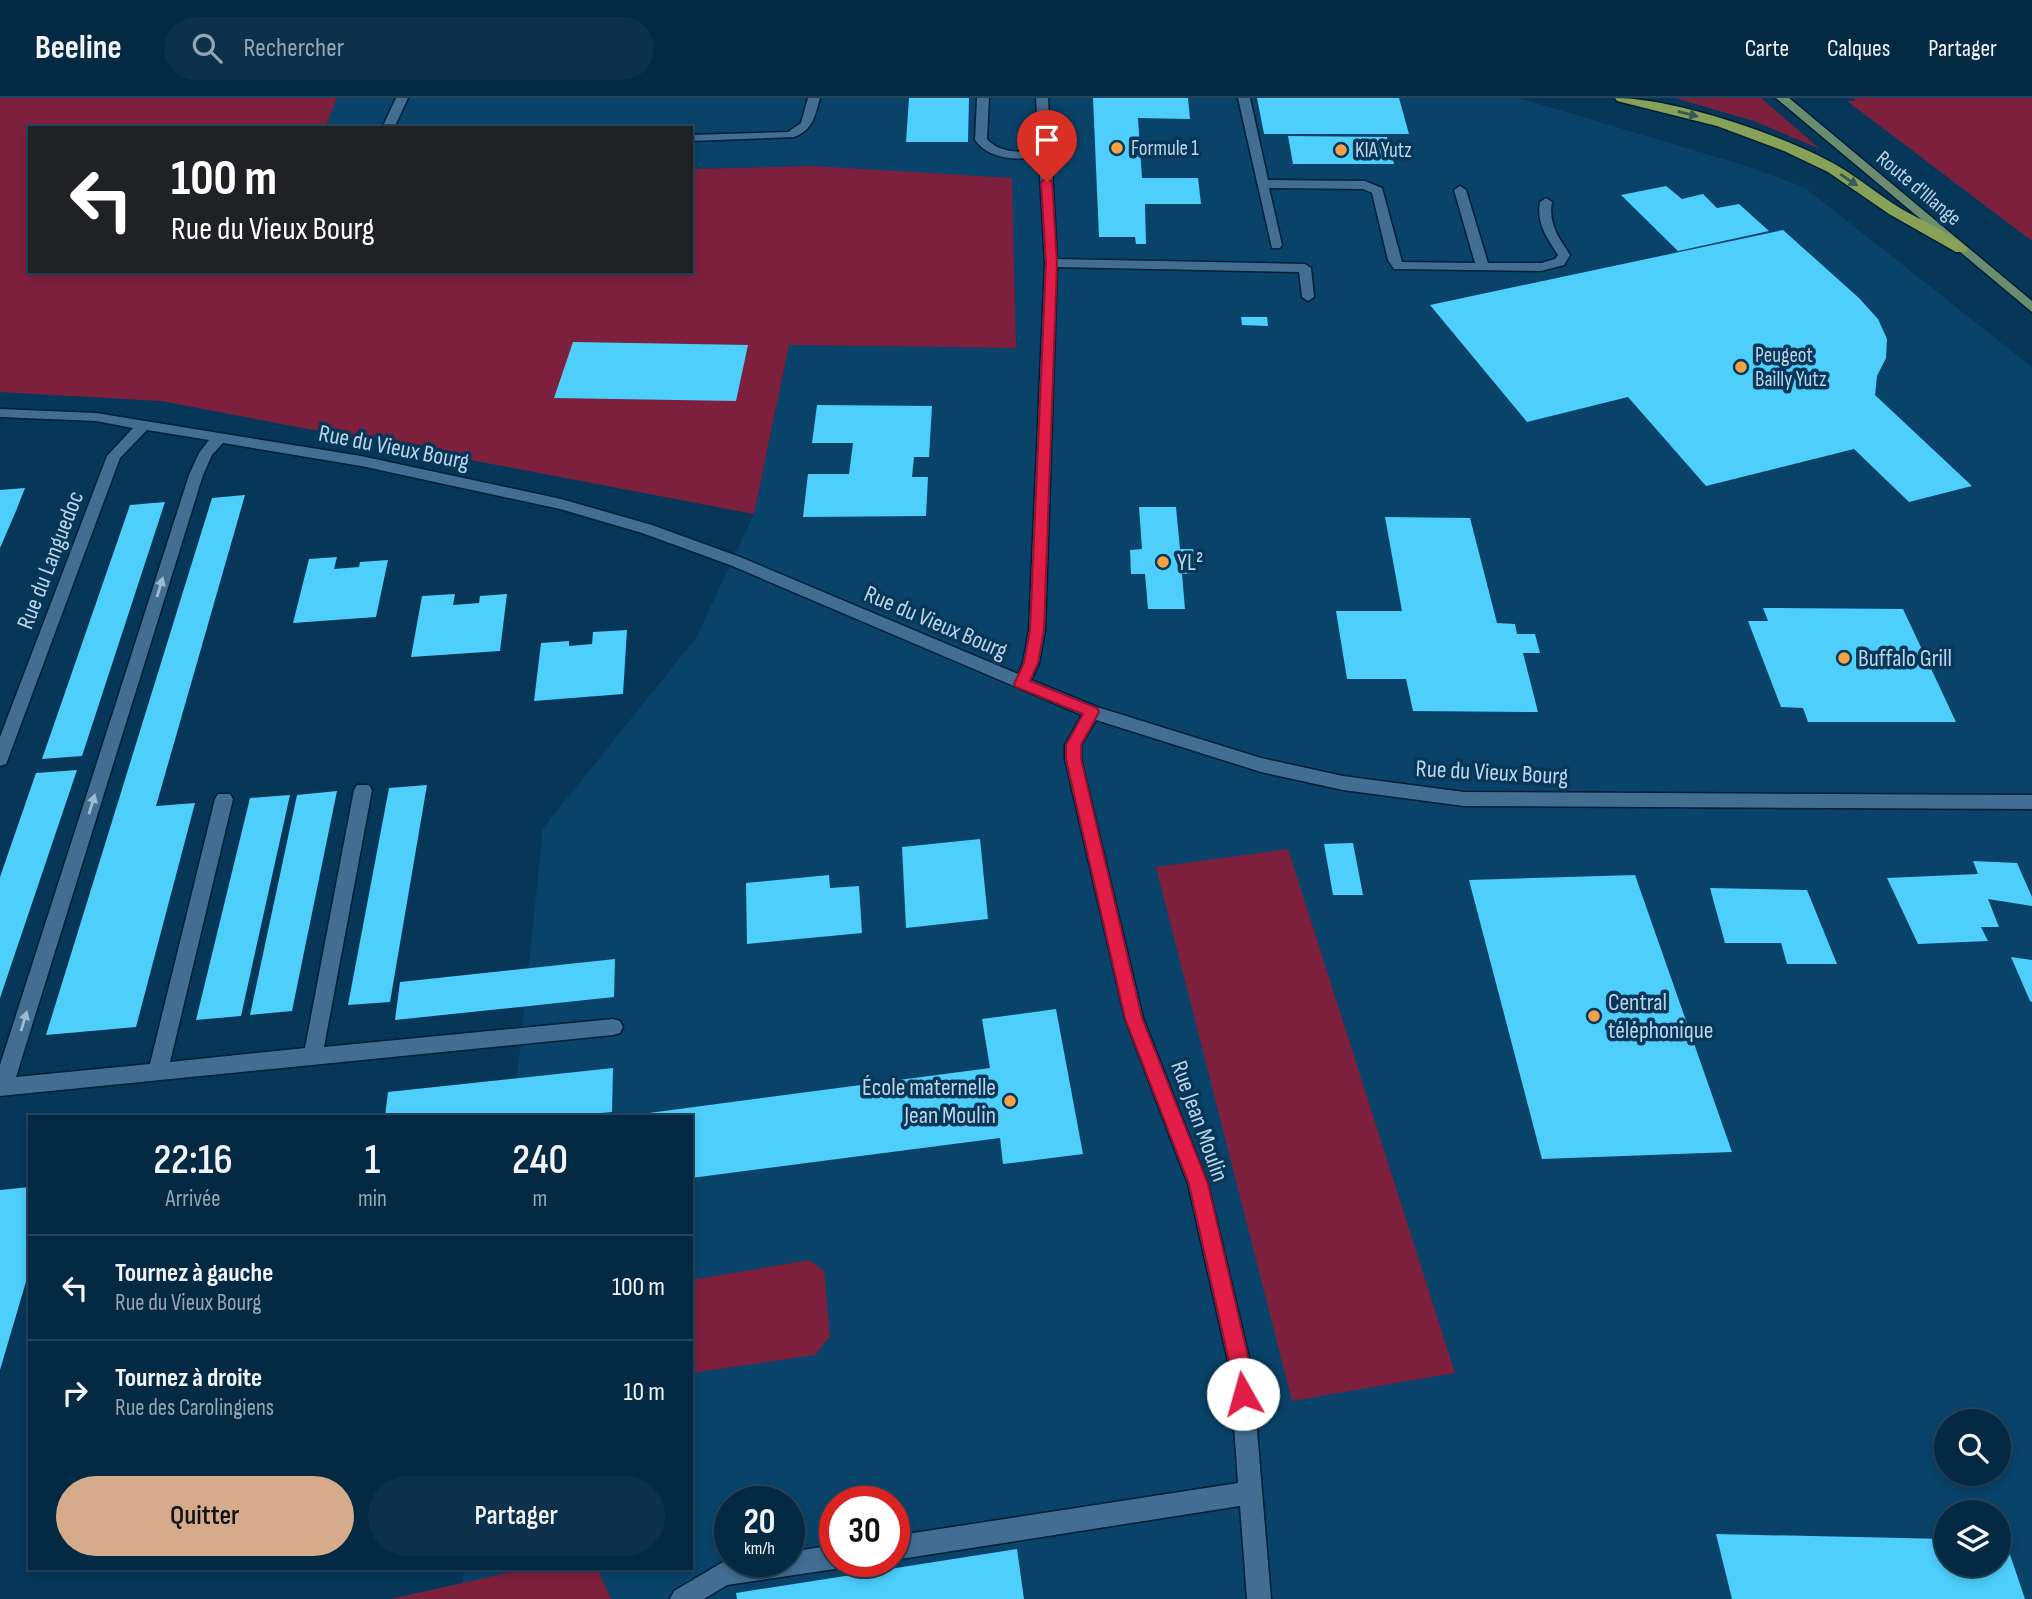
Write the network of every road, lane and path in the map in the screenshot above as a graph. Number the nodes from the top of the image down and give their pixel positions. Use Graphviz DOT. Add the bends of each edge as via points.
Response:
graph roads {
  1 [pos="402,98"];
  2 [pos="814,98"];
  3 [pos="983,98"];
  4 [pos="1042,98"];
  5 [pos="1244,98"];
  6 [pos="1622,98"];
  7 [pos="1782,98"];
  8 [pos="388,126"];
  9 [pos="693,138"];
  10 [pos="1045,155"];
  11 [pos="1263,184"];
  12 [pos="1460,190"];
  13 [pos="1546,202"];
  14 [pos="1276,245"];
  15 [pos="1961,249"];
  16 [pos="1051,263"];
  17 [pos="1483,267"];
  18 [pos="1308,296"];
  19 [pos="2032,308"];
  20 [pos="0,413"];
  21 [pos="143,426"];
  22 [pos="219,438"];
  23 [pos="1021,684"];
  24 [pos="1091,712"];
  25 [pos="0,759"];
  26 [pos="363,789"];
  27 [pos="224,799"];
  28 [pos="2032,802"];
  29 [pos="613,1027"];
  30 [pos="313,1056"];
  31 [pos="158,1071"];
  32 [pos="2,1087"];
  33 [pos="1251,1493"];
  34 [pos="910,1546"];
  35 [pos="819,1560"];
  36 [pos="682,1599"];
  37 [pos="1259,1599"];
  1 -- 8 [label="street"];
  2 -- 9 [label="street" via="807,125 790,135"];
  3 -- 10 [label="street" via="984,144 999,153"];
  4 -- 10 [label="street"];
  5 -- 11 [label="street"];
  6 -- 15 [label="highway, one-way" via="1722,123 1789,148 1833,169"];
  7 -- 15 [label="main road, Route d'Illange"];
  10 -- 16 [label="street"];
  11 -- 14 [label="street"];
  11 -- 17 [label="street" via="1365,185 1378,191 1398,265"];
  12 -- 17 [label="street"];
  13 -- 17 [label="street" via="1542,215 1564,256 1560,262 1541,267"];
  15 -- 19 [label="main road, Route d'Illange"];
  16 -- 18 [label="street" via="1305,268"];
  16 -- 23 [label="street" via="1037,630 1031,663"];
  20 -- 21 [label="street, Rue du Vieux Bourg" via="96,417"];
  21 -- 22 [label="street, Rue du Vieux Bourg"];
  21 -- 25 [label="street, Rue du Languedoc" via="114,456"];
  22 -- 23 [label="street, Rue du Vieux Bourg" via="374,464 561,504 647,529 736,561"];
  32 -- 22 [label="street, one-way" via="196,475 205,453"];
  23 -- 24 [label="street, Rue du Vieux Bourg"];
  24 -- 28 [label="street, Rue du Vieux Bourg" via="1261,765 1343,783 1464,799"];
  24 -- 33 [label="street, Rue Jean Moulin" via="1073,745 1073,759 1133,1018 1198,1184 1241,1370"];
  26 -- 30 [label="street"];
  27 -- 31 [label="street"];
  29 -- 30 [label="street"];
  30 -- 31 [label="street"];
  31 -- 32 [label="street"];
  33 -- 34 [label="street"];
  33 -- 37 [label="street, Rue Jean Moulin"];
  35 -- 36 [label="street" via="723,1574"];
}
